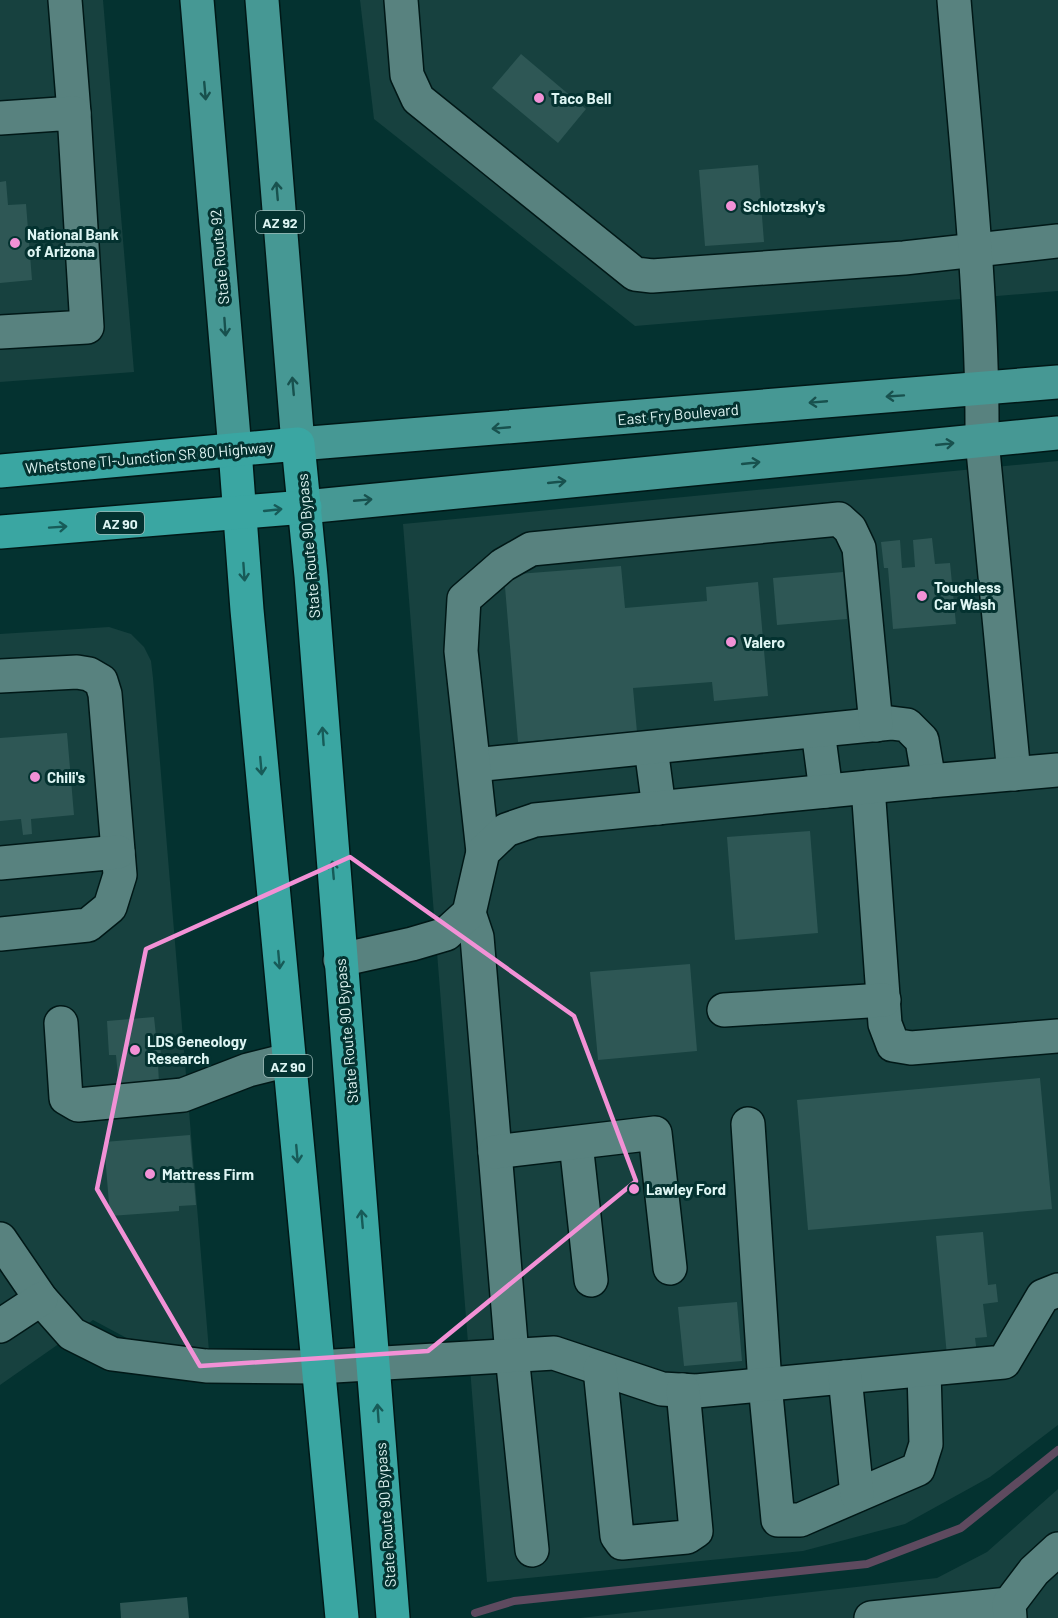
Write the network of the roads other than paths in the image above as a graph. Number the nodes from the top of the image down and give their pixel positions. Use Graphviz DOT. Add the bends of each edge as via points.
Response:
graph roads {
  1 [pos="65,0"];
  2 [pos="197,0"];
  3 [pos="262,0"];
  4 [pos="400,0"];
  5 [pos="954,0"];
  6 [pos="74,113"];
  7 [pos="0,118"];
  8 [pos="1058,241"];
  9 [pos="974,251"];
  10 [pos="0,332"];
  11 [pos="1058,382"];
  12 [pos="982,389"];
  13 [pos="1058,434"];
  14 [pos="982,440"];
  15 [pos="298,444"];
  16 [pos="235,450"];
  17 [pos="0,471"];
  18 [pos="305,507"];
  19 [pos="240,513"];
  20 [pos="0,532"];
  21 [pos="0,676"];
  22 [pos="876,725"];
  23 [pos="818,731"];
  24 [pos="651,748"];
  25 [pos="474,765"];
  26 [pos="1058,770"];
  27 [pos="1014,774"];
  28 [pos="929,781"];
  29 [pos="868,787"];
  30 [pos="826,791"];
  31 [pos="659,808"];
  32 [pos="118,852"];
  33 [pos="483,852"];
  34 [pos="0,863"];
  35 [pos="468,914"];
  36 [pos="0,934"];
  37 [pos="340,960"];
  38 [pos="884,1000"];
  39 [pos="724,1010"];
  40 [pos="61,1023"];
  41 [pos="1058,1036"];
  42 [pos="288,1060"];
  43 [pos="748,1124"];
  44 [pos="576,1143"];
  45 [pos="495,1152"];
  46 [pos="0,1239"];
  47 [pos="670,1268"];
  48 [pos="591,1280"];
  49 [pos="1058,1290"];
  50 [pos="41,1299"];
  51 [pos="0,1326"];
  52 [pos="512,1355"];
  53 [pos="374,1365"];
  54 [pos="317,1367"];
  55 [pos="600,1369"];
  56 [pos="924,1370"];
  57 [pos="845,1377"];
  58 [pos="765,1384"];
  59 [pos="683,1390"];
  60 [pos="857,1495"];
  61 [pos="1058,1549"];
  62 [pos="532,1550"];
  63 [pos="1009,1611"];
  64 [pos="342,1618"];
  65 [pos="393,1618"];
  66 [pos="871,1618"];
  1 -- 6 [label="lane"];
  2 -- 16 [label="main road, State Route 92, one-way"];
  15 -- 3 [label="main road, AZ 92, one-way"];
  4 -- 9 [label="lane" via="407,75 418,99 635,274 699,273"];
  5 -- 9 [label="lane"];
  6 -- 7 [label="lane"];
  6 -- 10 [label="lane" via="87,327"];
  8 -- 9 [label="lane"];
  9 -- 12 [label="lane"];
  11 -- 12 [label="main road, East Fry Boulevard"];
  12 -- 14 [label="lane"];
  12 -- 15 [label="main road, East Fry Boulevard, one-way"];
  13 -- 14 [label="main road"];
  18 -- 14 [label="main road, one-way"];
  14 -- 27 [label="lane"];
  15 -- 16 [label="highway, Whetstone TI-Junction SR 80 Highway"];
  15 -- 18 [label="highway, State Route 90 Bypass"];
  16 -- 17 [label="highway, Whetstone TI-Junction SR 80 Highway"];
  16 -- 19 [label="highway, State Route 92"];
  19 -- 18 [label="highway, AZ 90, one-way"];
  37 -- 18 [label="highway, State Route 90 Bypass, one-way"];
  20 -- 19 [label="highway, AZ 90, one-way"];
  19 -- 42 [label="highway, AZ 90, one-way"];
  21 -- 32 [label="lane" via="77,672 101,681"];
  22 -- 23 [label="lane"];
  22 -- 25 [label="lane" via="859,548 850,529 839,519 531,549 503,565 464,599 462,651"];
  22 -- 28 [label="lane" via="907,725 922,740"];
  23 -- 24 [label="lane"];
  23 -- 30 [label="lane"];
  24 -- 25 [label="lane"];
  24 -- 31 [label="lane"];
  25 -- 33 [label="lane"];
  26 -- 27 [label="lane"];
  27 -- 28 [label="lane"];
  28 -- 29 [label="lane"];
  29 -- 30 [label="lane"];
  29 -- 38 [label="lane"];
  30 -- 31 [label="lane"];
  31 -- 33 [label="lane" via="535,820 506,830"];
  32 -- 34 [label="lane"];
  32 -- 36 [label="lane" via="120,875 110,907 88,925"];
  33 -- 35 [label="lane"];
  35 -- 37 [label="lane" via="446,934"];
  35 -- 45 [label="lane" via="477,937"];
  53 -- 37 [label="highway, State Route 90 Bypass, one-way"];
  38 -- 39 [label="lane"];
  38 -- 41 [label="lane" via="885,1024 893,1045 911,1048"];
  40 -- 42 [label="lane" via="66,1098 78,1105 183,1095 248,1070"];
  42 -- 54 [label="highway, AZ 90, one-way"];
  43 -- 58 [label="lane"];
  44 -- 45 [label="lane"];
  44 -- 47 [label="lane" via="655,1133"];
  44 -- 48 [label="lane"];
  45 -- 52 [label="lane"];
  46 -- 50 [label="lane"];
  49 -- 56 [label="lane" via="1043,1296 1004,1362"];
  50 -- 51 [label="lane"];
  50 -- 54 [label="lane" via="72,1334 112,1354 206,1366"];
  52 -- 53 [label="lane"];
  52 -- 55 [label="lane" via="554,1353"];
  52 -- 62 [label="lane"];
  53 -- 54 [label="lane"];
  65 -- 53 [label="highway, State Route 90 Bypass, one-way"];
  54 -- 64 [label="highway, AZ 90"];
  55 -- 59 [label="lane" via="662,1389"];
  55 -- 59 [label="lane" via="616,1536 622,1543 687,1537 696,1531"];
  56 -- 57 [label="lane"];
  56 -- 60 [label="lane" via="926,1444 918,1469"];
  57 -- 58 [label="lane"];
  57 -- 60 [label="lane"];
  58 -- 59 [label="lane"];
  58 -- 60 [label="lane" via="778,1520 800,1520"];
  61 -- 63 [label="lane" via="1034,1571"];
  63 -- 66 [label="lane"];
}
